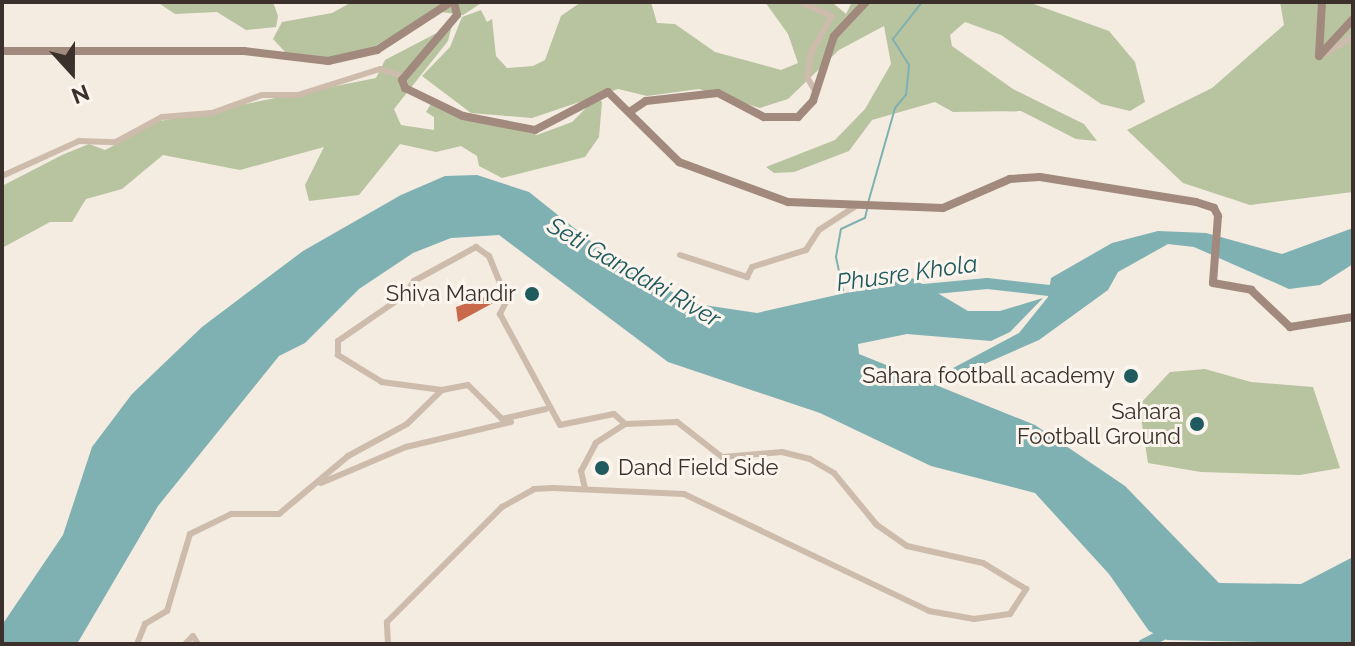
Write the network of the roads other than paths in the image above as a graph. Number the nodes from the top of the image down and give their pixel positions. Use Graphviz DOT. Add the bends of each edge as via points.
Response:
graph roads {
  1 [pos="452,2"];
  2 [pos="800,2"];
  3 [pos="866,2"];
  4 [pos="1322,2"];
  5 [pos="1353,19"];
  6 [pos="1353,37"];
  7 [pos="2,51"];
  8 [pos="1326,53"];
  9 [pos="403,76"];
  10 [pos="815,91"];
  11 [pos="631,111"];
  12 [pos="2,176"];
  13 [pos="862,201"];
  14 [pos="680,255"];
  15 [pos="1353,317"];
  16 [pos="442,390"];
  17 [pos="546,409"];
  18 [pos="519,420"];
  19 [pos="625,424"];
  20 [pos="315,485"];
  21 [pos="585,488"];
  22 [pos="137,644"];
  23 [pos="185,644"];
  24 [pos="198,644"];
  25 [pos="388,644"];
  1 -- 7 [label="main road" via="386,45 328,61 215,50"];
  1 -- 9 [label="main road" via="457,15"];
  2 -- 10 [label="street" via="832,16 812,50 807,77"];
  3 -- 10 [label="main road" via="834,36"];
  4 -- 8 [label="main road" via="1318,54"];
  5 -- 8 [label="main road"];
  6 -- 8 [label="street"];
  9 -- 11 [label="main road" via="405,88 452,112 528,130 550,127 602,92"];
  9 -- 12 [label="street" via="380,69 298,95 262,95 212,113 162,117 116,142 79,141"];
  10 -- 11 [label="main road" via="807,109 783,121 718,93 646,101"];
  11 -- 13 [label="main road" via="679,162 788,202"];
  13 -- 14 [label="street" via="819,230 806,250 752,267 747,277"];
  13 -- 15 [label="main road" via="943,208 1010,179 1040,177 1209,206 1218,216 1213,283 1251,290 1290,327"];
  16 -- 17 [label="street" via="382,382 338,355 338,341 405,295 414,281 476,247 495,271 507,300 500,314 532,365"];
  16 -- 18 [label="street" via="468,385 502,419"];
  16 -- 20 [label="street" via="407,424 369,442"];
  17 -- 18 [label="street"];
  17 -- 19 [label="street" via="560,425 614,414"];
  18 -- 20 [label="street" via="406,447"];
  19 -- 21 [label="street" via="596,443 581,471"];
  19 -- 21 [label="street" via="677,422 722,457 782,452 810,459 834,473 876,524 907,546 983,563 1026,589 1022,603 1010,614 974,619 929,611 684,494"];
  20 -- 22 [label="street" via="279,514 231,514 190,534 167,611 145,624"];
  21 -- 25 [label="street" via="534,489 502,507 387,622"];
  23 -- 24 [label="street" via="193,636"];
}
